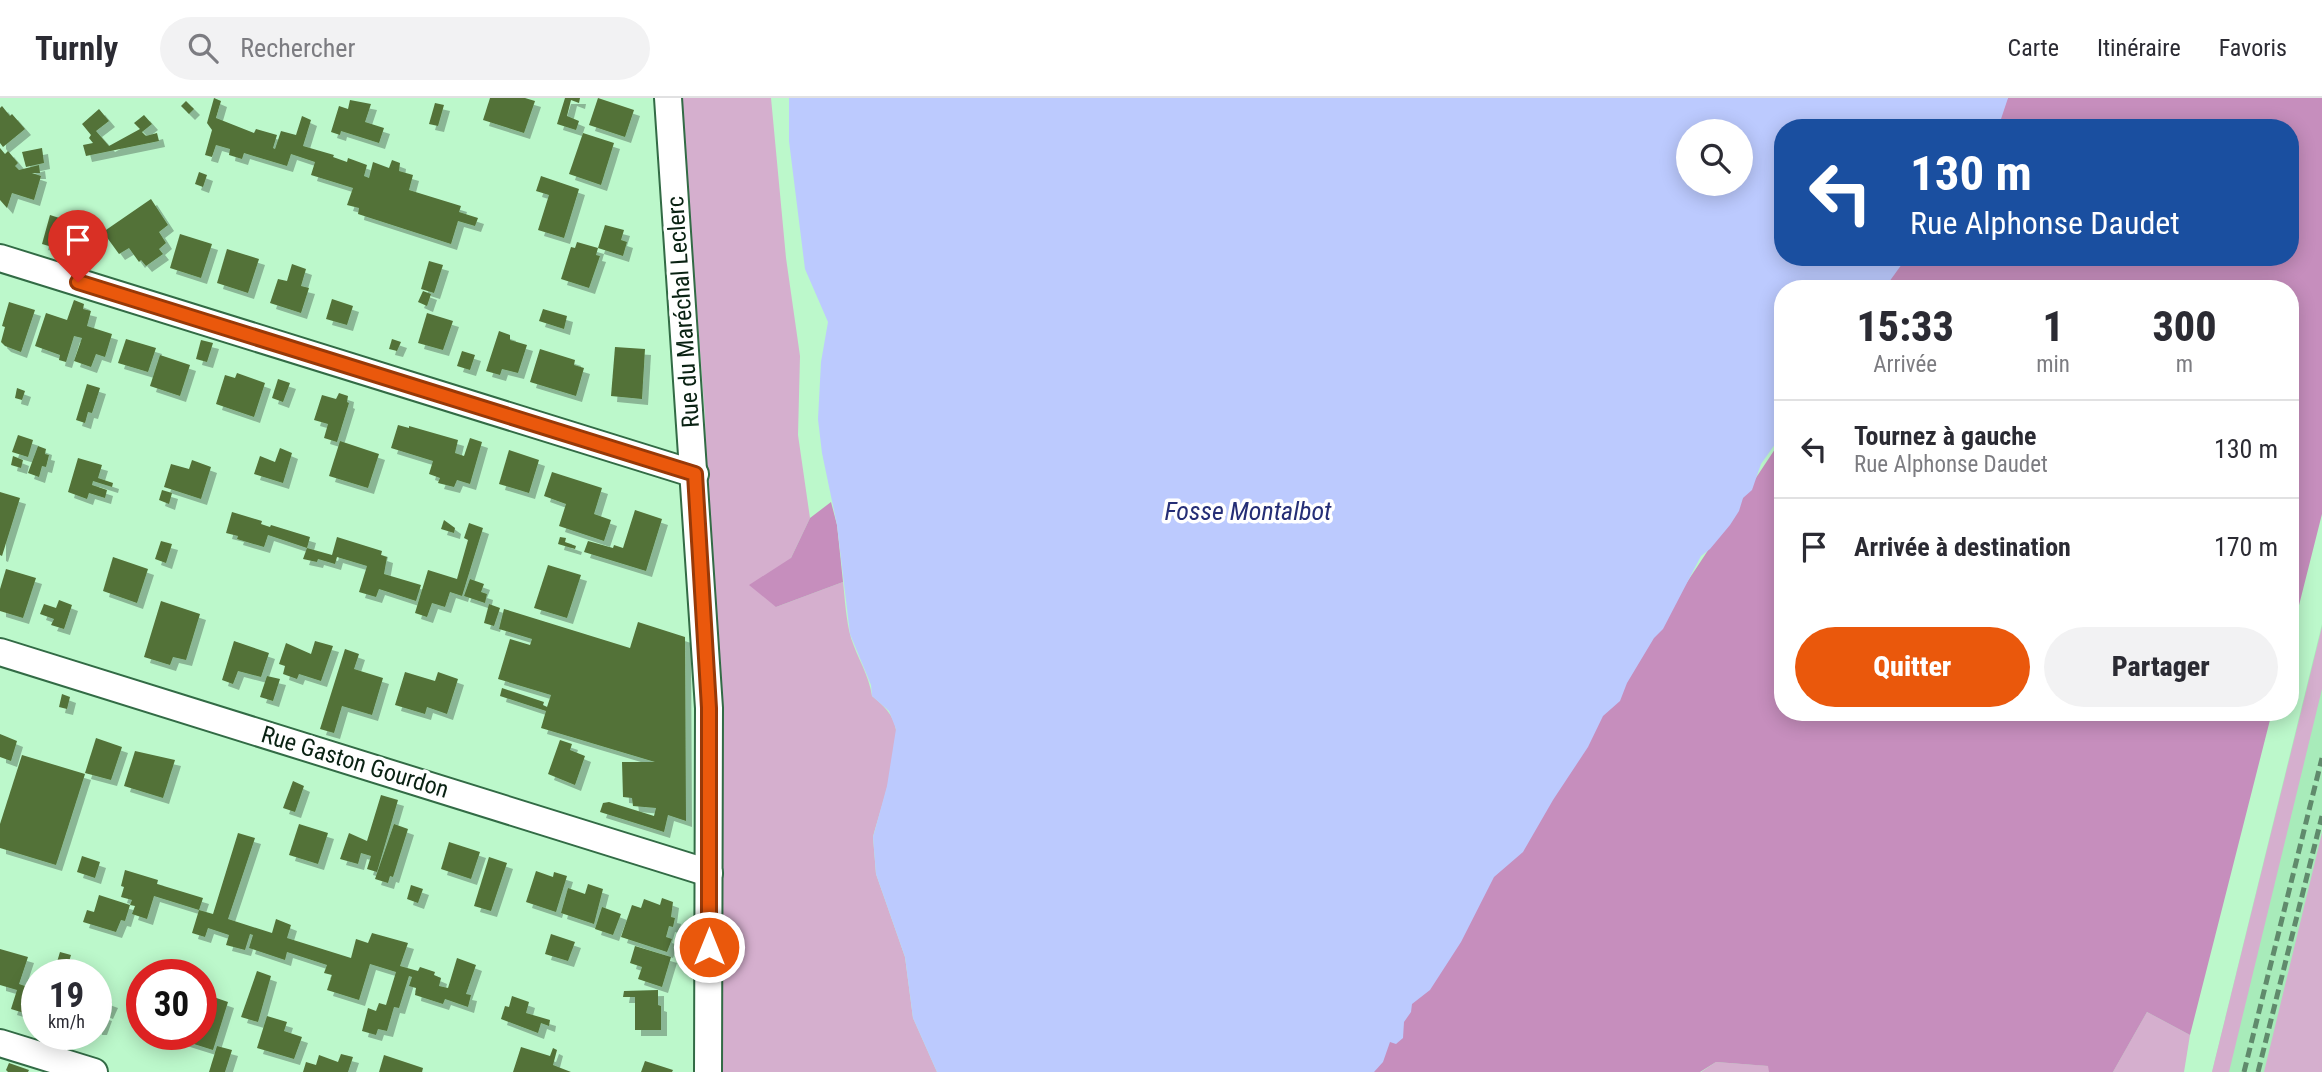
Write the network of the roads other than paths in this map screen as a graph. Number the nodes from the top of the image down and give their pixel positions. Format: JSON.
{"nodes":[{"id":1,"x":668,"y":98,"type":"edge"},
{"id":2,"x":0,"y":258,"type":"edge"},
{"id":3,"x":695,"y":474,"type":"junction"},
{"id":4,"x":0,"y":652,"type":"edge"},
{"id":5,"x":709,"y":873,"type":"junction"},
{"id":6,"x":0,"y":1043,"type":"edge"},
{"id":7,"x":94,"y":1072,"type":"edge"},
{"id":8,"x":708,"y":1072,"type":"edge"}],
"edges":[{"from":1,"to":3,"type":"street","name":"Rue du Maréchal Leclerc"},
{"from":2,"to":3,"type":"street"},
{"from":3,"to":5,"type":"street","name":"Rue du Maréchal Leclerc"},
{"from":4,"to":5,"type":"street","name":"Rue Gaston Gourdon"},
{"from":5,"to":8,"type":"street","name":"Rue du Maréchal Leclerc"},
{"from":6,"to":7,"type":"street"}]}
